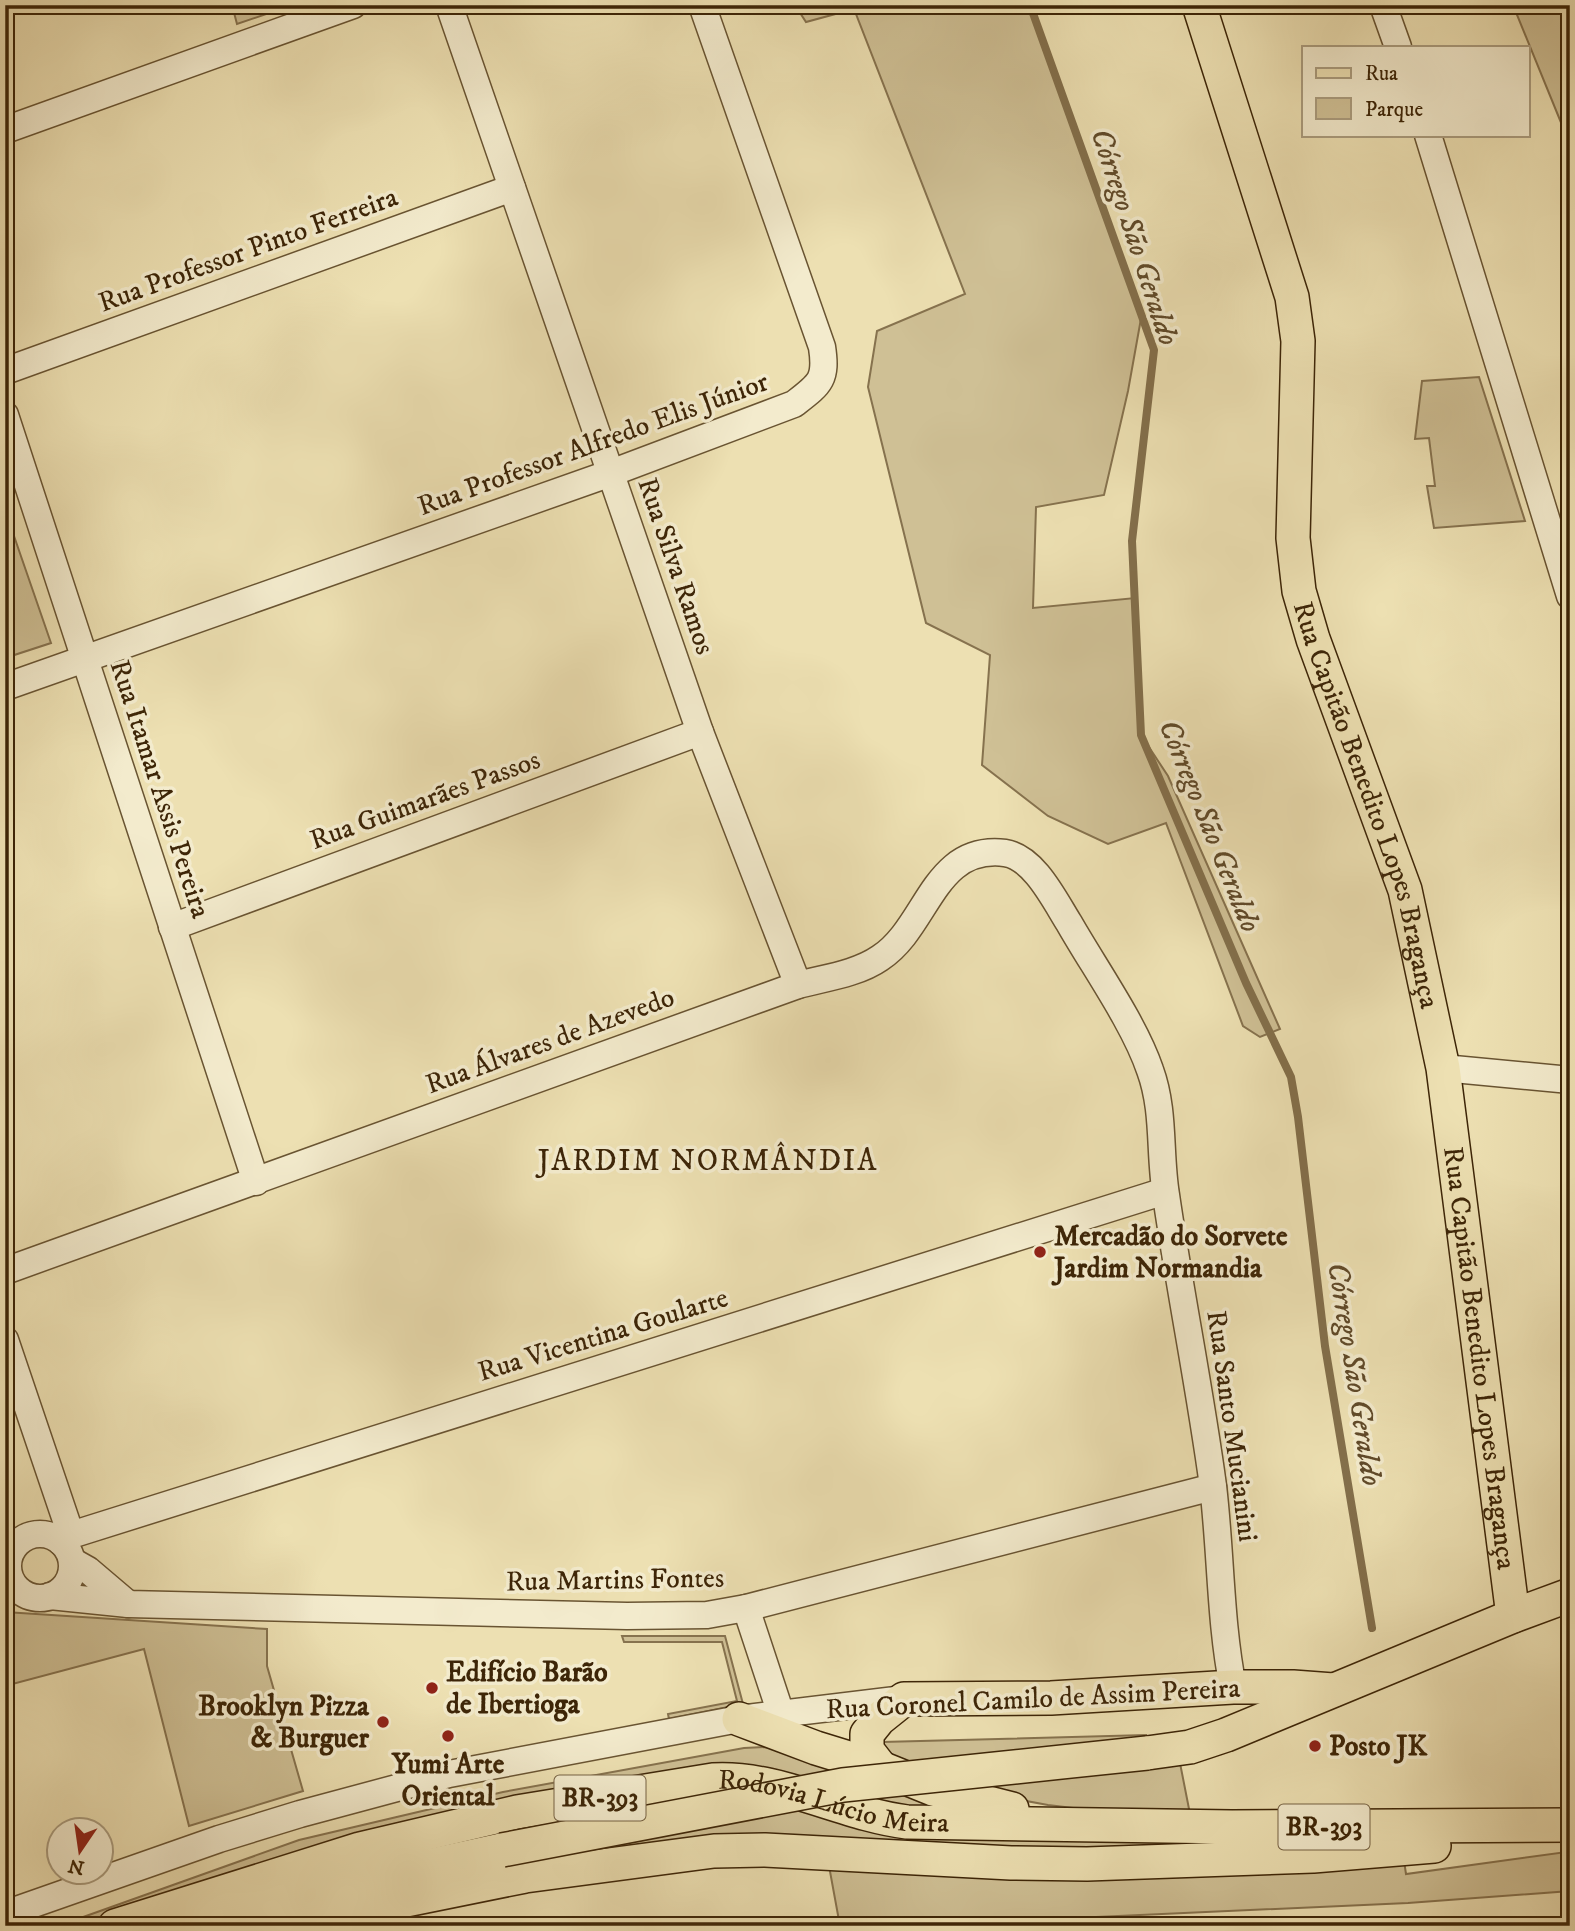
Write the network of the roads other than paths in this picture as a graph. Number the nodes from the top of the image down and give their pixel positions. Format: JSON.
{"nodes":[{"id":1,"x":353,"y":5,"type":"edge"},
{"id":2,"x":449,"y":5,"type":"edge"},
{"id":3,"x":702,"y":5,"type":"edge"},
{"id":4,"x":1199,"y":5,"type":"edge"},
{"id":5,"x":1383,"y":5,"type":"edge"},
{"id":6,"x":1398,"y":46,"type":"edge"},
{"id":7,"x":5,"y":130,"type":"edge"},
{"id":8,"x":1428,"y":136,"type":"edge"},
{"id":9,"x":512,"y":188,"type":"junction"},
{"id":10,"x":5,"y":371,"type":"edge"},
{"id":11,"x":5,"y":415,"type":"edge"},
{"id":12,"x":611,"y":474,"type":"junction"},
{"id":13,"x":1570,"y":596,"type":"edge"},
{"id":14,"x":85,"y":659,"type":"junction"},
{"id":15,"x":5,"y":687,"type":"edge"},
{"id":16,"x":700,"y":732,"type":"junction"},
{"id":17,"x":1058,"y":906,"type":"joint"},
{"id":18,"x":172,"y":927,"type":"junction"},
{"id":19,"x":798,"y":985,"type":"junction"},
{"id":20,"x":1443,"y":1068,"type":"junction"},
{"id":21,"x":1570,"y":1080,"type":"edge"},
{"id":22,"x":256,"y":1182,"type":"junction"},
{"id":23,"x":1165,"y":1191,"type":"junction"},
{"id":24,"x":5,"y":1271,"type":"edge"},
{"id":25,"x":5,"y":1340,"type":"edge"},
{"id":26,"x":1213,"y":1487,"type":"junction"},
{"id":27,"x":68,"y":1546,"type":"junction"},
{"id":28,"x":6,"y":1570,"type":"edge"},
{"id":29,"x":1570,"y":1595,"type":"edge"},
{"id":30,"x":50,"y":1597,"type":"junction"},
{"id":31,"x":128,"y":1604,"type":"junction"},
{"id":32,"x":746,"y":1608,"type":"junction"},
{"id":33,"x":1513,"y":1616,"type":"junction"},
{"id":34,"x":1233,"y":1687,"type":"junction"},
{"id":35,"x":1333,"y":1690,"type":"junction"},
{"id":36,"x":904,"y":1699,"type":"junction"},
{"id":37,"x":781,"y":1714,"type":"junction"},
{"id":38,"x":738,"y":1718,"type":"junction"},
{"id":39,"x":881,"y":1768,"type":"junction"},
{"id":40,"x":1079,"y":1823,"type":"junction"},
{"id":41,"x":1570,"y":1825,"type":"edge"},
{"id":42,"x":1570,"y":1833,"type":"edge"},
{"id":43,"x":5,"y":1914,"type":"edge"},
{"id":44,"x":115,"y":1926,"type":"edge"},
{"id":45,"x":198,"y":1926,"type":"edge"},
{"id":46,"x":278,"y":1926,"type":"edge"}],
"edges":[{"from":1,"to":7,"type":"street"},
{"from":2,"to":9,"type":"street","name":"Rua Silva Ramos"},
{"from":3,"to":12,"type":"street","name":"Rua Professor Alfredo Elis Júnior"},
{"from":4,"to":20,"type":"main road","name":"Rua Capitão Benedito Lopes Bragança"},
{"from":5,"to":6,"type":"street"},
{"from":8,"to":13,"type":"street"},
{"from":9,"to":10,"type":"street","name":"Rua Professor Pinto Ferreira"},
{"from":9,"to":12,"type":"street","name":"Rua Silva Ramos"},
{"from":11,"to":14,"type":"street","name":"Rua Itamar Assis Pereira"},
{"from":12,"to":14,"type":"street","name":"Rua Professor Alfredo Elis Júnior"},
{"from":12,"to":16,"type":"street","name":"Rua Silva Ramos"},
{"from":14,"to":15,"type":"street","name":"Rua Professor Alfredo Elis Júnior"},
{"from":14,"to":18,"type":"street","name":"Rua Itamar Assis Pereira"},
{"from":16,"to":18,"type":"street","name":"Rua Guimarães Passos"},
{"from":16,"to":19,"type":"street","name":"Rua Silva Ramos"},
{"from":17,"to":19,"type":"street","name":"Rua Álvares de Azevedo"},
{"from":17,"to":23,"type":"street","name":"Rua Santo Mucianini"},
{"from":18,"to":22,"type":"street","name":"Rua Itamar Assis Pereira"},
{"from":19,"to":22,"type":"street","name":"Rua Álvares de Azevedo"},
{"from":20,"to":21,"type":"street"},
{"from":20,"to":33,"type":"main road","name":"Rua Capitão Benedito Lopes Bragança"},
{"from":22,"to":24,"type":"street","name":"Rua Álvares de Azevedo"},
{"from":23,"to":26,"type":"street","name":"Rua Santo Mucianini"},
{"from":23,"to":27,"type":"street","name":"Rua Vicentina Goularte"},
{"from":25,"to":27,"type":"street"},
{"from":26,"to":32,"type":"street","name":"Rua Martins Fontes"},
{"from":26,"to":34,"type":"street","name":"Rua Santo Mucianini"},
{"from":27,"to":28,"type":"street"},
{"from":27,"to":30,"type":"street"},
{"from":27,"to":31,"type":"street"},
{"from":28,"to":30,"type":"street"},
{"from":29,"to":33,"type":"main road"},
{"from":30,"to":31,"type":"street","name":"Rua Martins Fontes"},
{"from":31,"to":32,"type":"street","name":"Rua Martins Fontes"},
{"from":32,"to":37,"type":"street"},
{"from":33,"to":35,"type":"main road"},
{"from":34,"to":35,"type":"main road","name":"Rua Coronel Camilo de Assim Pereira"},
{"from":34,"to":36,"type":"main road","name":"Rua Coronel Camilo de Assim Pereira"},
{"from":35,"to":45,"type":"main road","bridge":true},
{"from":36,"to":37,"type":"street","name":"Rua Coronel Camilo de Assim Pereira"},
{"from":36,"to":39,"type":"main road"},
{"from":37,"to":38,"type":"street","name":"Rua Coronel Camilo de Assim Pereira"},
{"from":38,"to":39,"type":"main road"},
{"from":38,"to":43,"type":"street","name":"Rua Coronel Camilo de Assim Pereira"},
{"from":39,"to":40,"type":"main road"},
{"from":40,"to":41,"type":"main road","name":"Rodovia Lúcio Meira","number":"BR-393"},
{"from":40,"to":44,"type":"main road","name":"Rodovia Lúcio Meira","number":"BR-393"},
{"from":42,"to":46,"type":"main road","name":"Rodovia Lúcio Meira","number":"BR-393"}]}
